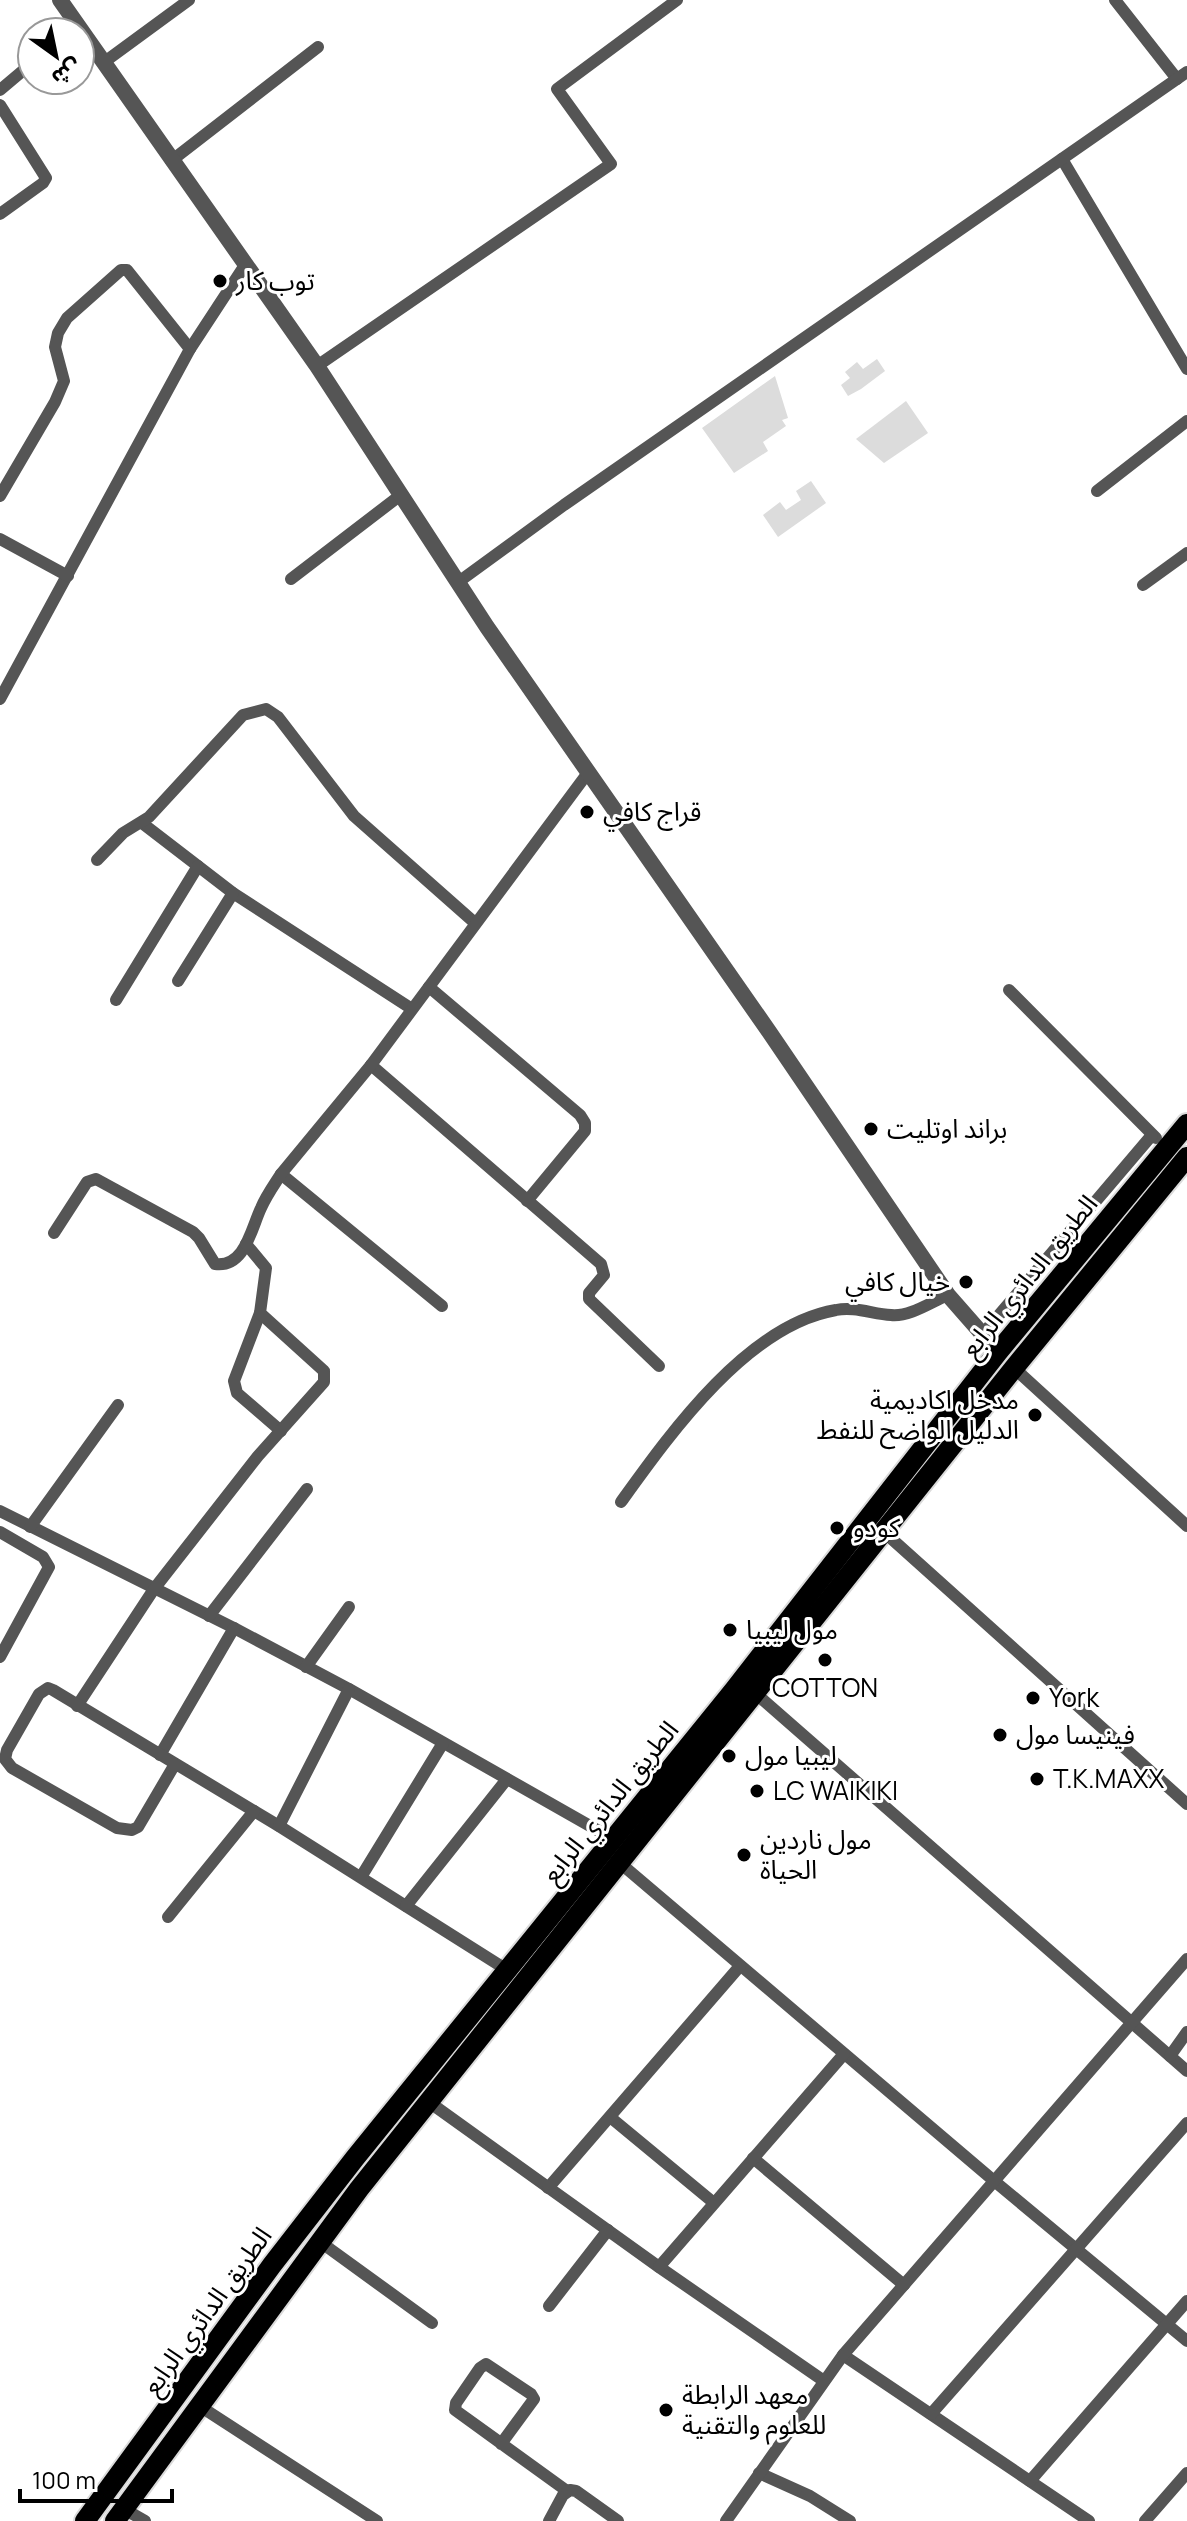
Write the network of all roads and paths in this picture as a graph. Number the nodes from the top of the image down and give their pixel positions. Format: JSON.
{"nodes":[{"id":1,"x":189,"y":0,"type":"edge"},
{"id":2,"x":677,"y":0,"type":"edge"},
{"id":3,"x":1115,"y":0,"type":"edge"},
{"id":4,"x":318,"y":47,"type":"dead end"},
{"id":5,"x":96,"y":55,"type":"edge"},
{"id":6,"x":103,"y":63,"type":"junction"},
{"id":7,"x":16,"y":76,"type":"edge"},
{"id":8,"x":1182,"y":76,"type":"edge"},
{"id":9,"x":0,"y":90,"type":"edge"},
{"id":10,"x":0,"y":105,"type":"edge"},
{"id":11,"x":1062,"y":159,"type":"junction"},
{"id":12,"x":171,"y":161,"type":"junction"},
{"id":13,"x":0,"y":214,"type":"edge"},
{"id":14,"x":245,"y":265,"type":"junction"},
{"id":15,"x":190,"y":349,"type":"junction"},
{"id":16,"x":317,"y":366,"type":"junction"},
{"id":17,"x":1187,"y":369,"type":"edge"},
{"id":18,"x":1187,"y":421,"type":"edge"},
{"id":19,"x":1097,"y":491,"type":"dead end"},
{"id":20,"x":402,"y":494,"type":"junction"},
{"id":21,"x":0,"y":496,"type":"edge"},
{"id":22,"x":0,"y":539,"type":"edge"},
{"id":23,"x":1187,"y":553,"type":"edge"},
{"id":24,"x":68,"y":576,"type":"junction"},
{"id":25,"x":291,"y":579,"type":"dead end"},
{"id":26,"x":457,"y":583,"type":"junction"},
{"id":27,"x":1143,"y":585,"type":"dead end"},
{"id":28,"x":0,"y":699,"type":"edge"},
{"id":29,"x":587,"y":774,"type":"junction"},
{"id":30,"x":142,"y":823,"type":"junction"},
{"id":31,"x":97,"y":860,"type":"dead end"},
{"id":32,"x":198,"y":866,"type":"junction"},
{"id":33,"x":233,"y":893,"type":"junction"},
{"id":34,"x":475,"y":923,"type":"junction"},
{"id":35,"x":178,"y":981,"type":"dead end"},
{"id":36,"x":429,"y":987,"type":"junction"},
{"id":37,"x":1009,"y":990,"type":"dead end"},
{"id":38,"x":116,"y":1000,"type":"dead end"},
{"id":39,"x":412,"y":1009,"type":"junction"},
{"id":40,"x":371,"y":1065,"type":"junction"},
{"id":41,"x":1187,"y":1124,"type":"edge"},
{"id":42,"x":1159,"y":1142,"type":"junction"},
{"id":43,"x":1187,"y":1157,"type":"edge"},
{"id":44,"x":281,"y":1174,"type":"junction"},
{"id":45,"x":527,"y":1201,"type":"junction"},
{"id":46,"x":54,"y":1233,"type":"dead end"},
{"id":47,"x":246,"y":1244,"type":"junction"},
{"id":48,"x":948,"y":1295,"type":"junction"},
{"id":49,"x":442,"y":1306,"type":"dead end"},
{"id":50,"x":260,"y":1313,"type":"junction"},
{"id":51,"x":982,"y":1335,"type":"junction"},
{"id":52,"x":998,"y":1352,"type":"junction"},
{"id":53,"x":659,"y":1366,"type":"dead end"},
{"id":54,"x":1014,"y":1368,"type":"junction"},
{"id":55,"x":118,"y":1405,"type":"dead end"},
{"id":56,"x":281,"y":1431,"type":"junction"},
{"id":57,"x":307,"y":1489,"type":"dead end"},
{"id":58,"x":621,"y":1502,"type":"dead end"},
{"id":59,"x":0,"y":1511,"type":"edge"},
{"id":60,"x":1187,"y":1526,"type":"edge"},
{"id":61,"x":30,"y":1527,"type":"junction"},
{"id":62,"x":0,"y":1532,"type":"edge"},
{"id":63,"x":884,"y":1532,"type":"junction"},
{"id":64,"x":154,"y":1589,"type":"junction"},
{"id":65,"x":349,"y":1607,"type":"dead end"},
{"id":66,"x":209,"y":1616,"type":"junction"},
{"id":67,"x":234,"y":1628,"type":"junction"},
{"id":68,"x":0,"y":1657,"type":"edge"},
{"id":69,"x":306,"y":1667,"type":"junction"},
{"id":70,"x":349,"y":1689,"type":"junction"},
{"id":71,"x":754,"y":1692,"type":"junction"},
{"id":72,"x":77,"y":1706,"type":"junction"},
{"id":73,"x":443,"y":1743,"type":"junction"},
{"id":74,"x":4,"y":1744,"type":"edge"},
{"id":75,"x":160,"y":1755,"type":"junction"},
{"id":76,"x":175,"y":1764,"type":"junction"},
{"id":77,"x":507,"y":1779,"type":"junction"},
{"id":78,"x":1187,"y":1804,"type":"edge"},
{"id":79,"x":254,"y":1811,"type":"junction"},
{"id":80,"x":279,"y":1826,"type":"junction"},
{"id":81,"x":613,"y":1839,"type":"junction"},
{"id":82,"x":620,"y":1863,"type":"junction"},
{"id":83,"x":361,"y":1877,"type":"junction"},
{"id":84,"x":406,"y":1906,"type":"junction"},
{"id":85,"x":569,"y":1910,"type":"junction"},
{"id":86,"x":168,"y":1917,"type":"dead end"},
{"id":87,"x":1187,"y":1959,"type":"edge"},
{"id":88,"x":740,"y":1966,"type":"junction"},
{"id":89,"x":507,"y":1970,"type":"junction"},
{"id":90,"x":1131,"y":2022,"type":"junction"},
{"id":91,"x":1187,"y":2032,"type":"edge"},
{"id":92,"x":844,"y":2054,"type":"junction"},
{"id":93,"x":1170,"y":2056,"type":"junction"},
{"id":94,"x":1187,"y":2071,"type":"edge"},
{"id":95,"x":429,"y":2102,"type":"junction"},
{"id":96,"x":610,"y":2117,"type":"junction"},
{"id":97,"x":1187,"y":2123,"type":"edge"},
{"id":98,"x":753,"y":2158,"type":"junction"},
{"id":99,"x":993,"y":2180,"type":"junction"},
{"id":100,"x":548,"y":2188,"type":"junction"},
{"id":101,"x":714,"y":2203,"type":"junction"},
{"id":102,"x":608,"y":2230,"type":"junction"},
{"id":103,"x":319,"y":2241,"type":"junction"},
{"id":104,"x":1078,"y":2250,"type":"junction"},
{"id":105,"x":659,"y":2267,"type":"junction"},
{"id":106,"x":904,"y":2285,"type":"junction"},
{"id":107,"x":1187,"y":2301,"type":"edge"},
{"id":108,"x":549,"y":2306,"type":"dead end"},
{"id":109,"x":432,"y":2323,"type":"dead end"},
{"id":110,"x":1167,"y":2324,"type":"junction"},
{"id":111,"x":1187,"y":2341,"type":"edge"},
{"id":112,"x":843,"y":2355,"type":"junction"},
{"id":113,"x":824,"y":2381,"type":"junction"},
{"id":114,"x":198,"y":2405,"type":"junction"},
{"id":115,"x":931,"y":2414,"type":"junction"},
{"id":116,"x":501,"y":2444,"type":"junction"},
{"id":117,"x":759,"y":2473,"type":"junction"},
{"id":118,"x":1187,"y":2473,"type":"edge"},
{"id":119,"x":1030,"y":2481,"type":"junction"},
{"id":120,"x":567,"y":2491,"type":"junction"},
{"id":121,"x":120,"y":2515,"type":"edge"},
{"id":122,"x":85,"y":2521,"type":"edge"},
{"id":123,"x":145,"y":2521,"type":"edge"},
{"id":124,"x":377,"y":2521,"type":"edge"},
{"id":125,"x":549,"y":2521,"type":"edge"},
{"id":126,"x":618,"y":2521,"type":"edge"},
{"id":127,"x":726,"y":2521,"type":"edge"},
{"id":128,"x":850,"y":2521,"type":"edge"},
{"id":129,"x":1089,"y":2521,"type":"edge"},
{"id":130,"x":1145,"y":2521,"type":"edge"}],
"edges":[{"from":1,"to":6,"type":"street"},
{"from":2,"to":16,"type":"street"},
{"from":3,"to":8,"type":"street"},
{"from":4,"to":12,"type":"street"},
{"from":5,"to":6,"type":"street"},
{"from":6,"to":12,"type":"street"},
{"from":7,"to":9,"type":"street"},
{"from":8,"to":11,"type":"street"},
{"from":10,"to":13,"type":"street"},
{"from":11,"to":17,"type":"street"},
{"from":11,"to":26,"type":"street"},
{"from":12,"to":14,"type":"street"},
{"from":14,"to":15,"type":"street"},
{"from":14,"to":16,"type":"street"},
{"from":15,"to":21,"type":"street"},
{"from":15,"to":24,"type":"street"},
{"from":16,"to":20,"type":"street"},
{"from":18,"to":19,"type":"street"},
{"from":20,"to":25,"type":"street"},
{"from":20,"to":26,"type":"street"},
{"from":22,"to":24,"type":"street"},
{"from":23,"to":27,"type":"street"},
{"from":24,"to":28,"type":"street"},
{"from":26,"to":29,"type":"street"},
{"from":29,"to":34,"type":"street"},
{"from":29,"to":48,"type":"street"},
{"from":30,"to":31,"type":"street"},
{"from":30,"to":32,"type":"street"},
{"from":30,"to":34,"type":"street"},
{"from":32,"to":33,"type":"street"},
{"from":32,"to":38,"type":"street"},
{"from":33,"to":35,"type":"street"},
{"from":33,"to":39,"type":"street"},
{"from":34,"to":36,"type":"street"},
{"from":36,"to":39,"type":"street"},
{"from":36,"to":45,"type":"street"},
{"from":37,"to":42,"type":"street"},
{"from":39,"to":40,"type":"street"},
{"from":40,"to":44,"type":"street"},
{"from":40,"to":45,"type":"street"},
{"from":41,"to":42,"type":"main road","name":"الطريق الدائري الرابع"},
{"from":42,"to":51,"type":"street"},
{"from":42,"to":52,"type":"main road","name":"الطريق الدائري الرابع"},
{"from":43,"to":54,"type":"main road","name":"الطريق الدائري الرابع"},
{"from":44,"to":47,"type":"street"},
{"from":44,"to":49,"type":"street"},
{"from":45,"to":53,"type":"street"},
{"from":46,"to":47,"type":"street"},
{"from":47,"to":50,"type":"street"},
{"from":48,"to":51,"type":"street"},
{"from":48,"to":58,"type":"street"},
{"from":50,"to":56,"type":"street"},
{"from":50,"to":56,"type":"street"},
{"from":51,"to":52,"type":"street"},
{"from":52,"to":81,"type":"main road","name":"الطريق الدائري الرابع"},
{"from":54,"to":60,"type":"street"},
{"from":54,"to":63,"type":"main road","name":"الطريق الدائري الرابع"},
{"from":55,"to":61,"type":"street"},
{"from":56,"to":64,"type":"street"},
{"from":57,"to":66,"type":"street"},
{"from":59,"to":61,"type":"street"},
{"from":61,"to":64,"type":"street"},
{"from":62,"to":68,"type":"street"},
{"from":63,"to":71,"type":"main road","name":"الطريق الدائري الرابع"},
{"from":63,"to":78,"type":"street"},
{"from":64,"to":66,"type":"street"},
{"from":64,"to":72,"type":"street"},
{"from":65,"to":69,"type":"street"},
{"from":66,"to":67,"type":"street"},
{"from":67,"to":69,"type":"street"},
{"from":67,"to":75,"type":"street"},
{"from":69,"to":70,"type":"street"},
{"from":70,"to":73,"type":"street"},
{"from":70,"to":80,"type":"street"},
{"from":71,"to":82,"type":"main road","name":"الطريق الدائري الرابع"},
{"from":71,"to":90,"type":"street"},
{"from":72,"to":74,"type":"street"},
{"from":72,"to":75,"type":"street"},
{"from":73,"to":77,"type":"street"},
{"from":73,"to":83,"type":"street"},
{"from":74,"to":76,"type":"street"},
{"from":75,"to":76,"type":"street"},
{"from":76,"to":79,"type":"street"},
{"from":77,"to":81,"type":"street"},
{"from":77,"to":84,"type":"street"},
{"from":79,"to":80,"type":"street"},
{"from":79,"to":86,"type":"street"},
{"from":80,"to":83,"type":"street"},
{"from":81,"to":85,"type":"main road","name":"الطريق الدائري الرابع"},
{"from":82,"to":85,"type":"main road","name":"الطريق الدائري الرابع"},
{"from":82,"to":88,"type":"street"},
{"from":83,"to":84,"type":"street"},
{"from":84,"to":89,"type":"street"},
{"from":85,"to":89,"type":"main road","name":"الطريق الدائري الرابع"},
{"from":85,"to":95,"type":"main road","name":"الطريق الدائري الرابع"},
{"from":87,"to":90,"type":"street"},
{"from":88,"to":92,"type":"street"},
{"from":88,"to":96,"type":"street"},
{"from":89,"to":122,"type":"main road","name":"الطريق الدائري الرابع"},
{"from":90,"to":93,"type":"street"},
{"from":90,"to":99,"type":"street"},
{"from":91,"to":93,"type":"street"},
{"from":92,"to":98,"type":"street"},
{"from":92,"to":99,"type":"street"},
{"from":93,"to":94,"type":"street"},
{"from":95,"to":100,"type":"street"},
{"from":95,"to":103,"type":"main road","name":"الطريق الدائري الرابع"},
{"from":96,"to":100,"type":"street"},
{"from":96,"to":101,"type":"street"},
{"from":97,"to":104,"type":"street"},
{"from":98,"to":101,"type":"street"},
{"from":98,"to":106,"type":"street"},
{"from":99,"to":104,"type":"street"},
{"from":99,"to":106,"type":"street"},
{"from":100,"to":102,"type":"street"},
{"from":101,"to":105,"type":"street"},
{"from":102,"to":105,"type":"street"},
{"from":102,"to":108,"type":"street"},
{"from":103,"to":109,"type":"street"},
{"from":103,"to":114,"type":"main road","name":"الطريق الدائري الرابع"},
{"from":104,"to":110,"type":"street"},
{"from":104,"to":115,"type":"street"},
{"from":105,"to":113,"type":"street"},
{"from":106,"to":112,"type":"street"},
{"from":107,"to":110,"type":"street"},
{"from":110,"to":111,"type":"street"},
{"from":110,"to":119,"type":"street"},
{"from":112,"to":113,"type":"street"},
{"from":112,"to":115,"type":"street"},
{"from":113,"to":117,"type":"street"},
{"from":114,"to":121,"type":"main road","name":"الطريق الدائري الرابع"},
{"from":114,"to":124,"type":"street"},
{"from":115,"to":119,"type":"street"},
{"from":116,"to":116,"type":"street"},
{"from":116,"to":120,"type":"street"},
{"from":117,"to":127,"type":"street"},
{"from":117,"to":128,"type":"street"},
{"from":118,"to":130,"type":"street"},
{"from":119,"to":129,"type":"street"},
{"from":120,"to":125,"type":"street"},
{"from":120,"to":126,"type":"street"},
{"from":121,"to":123,"type":"street"}]}
